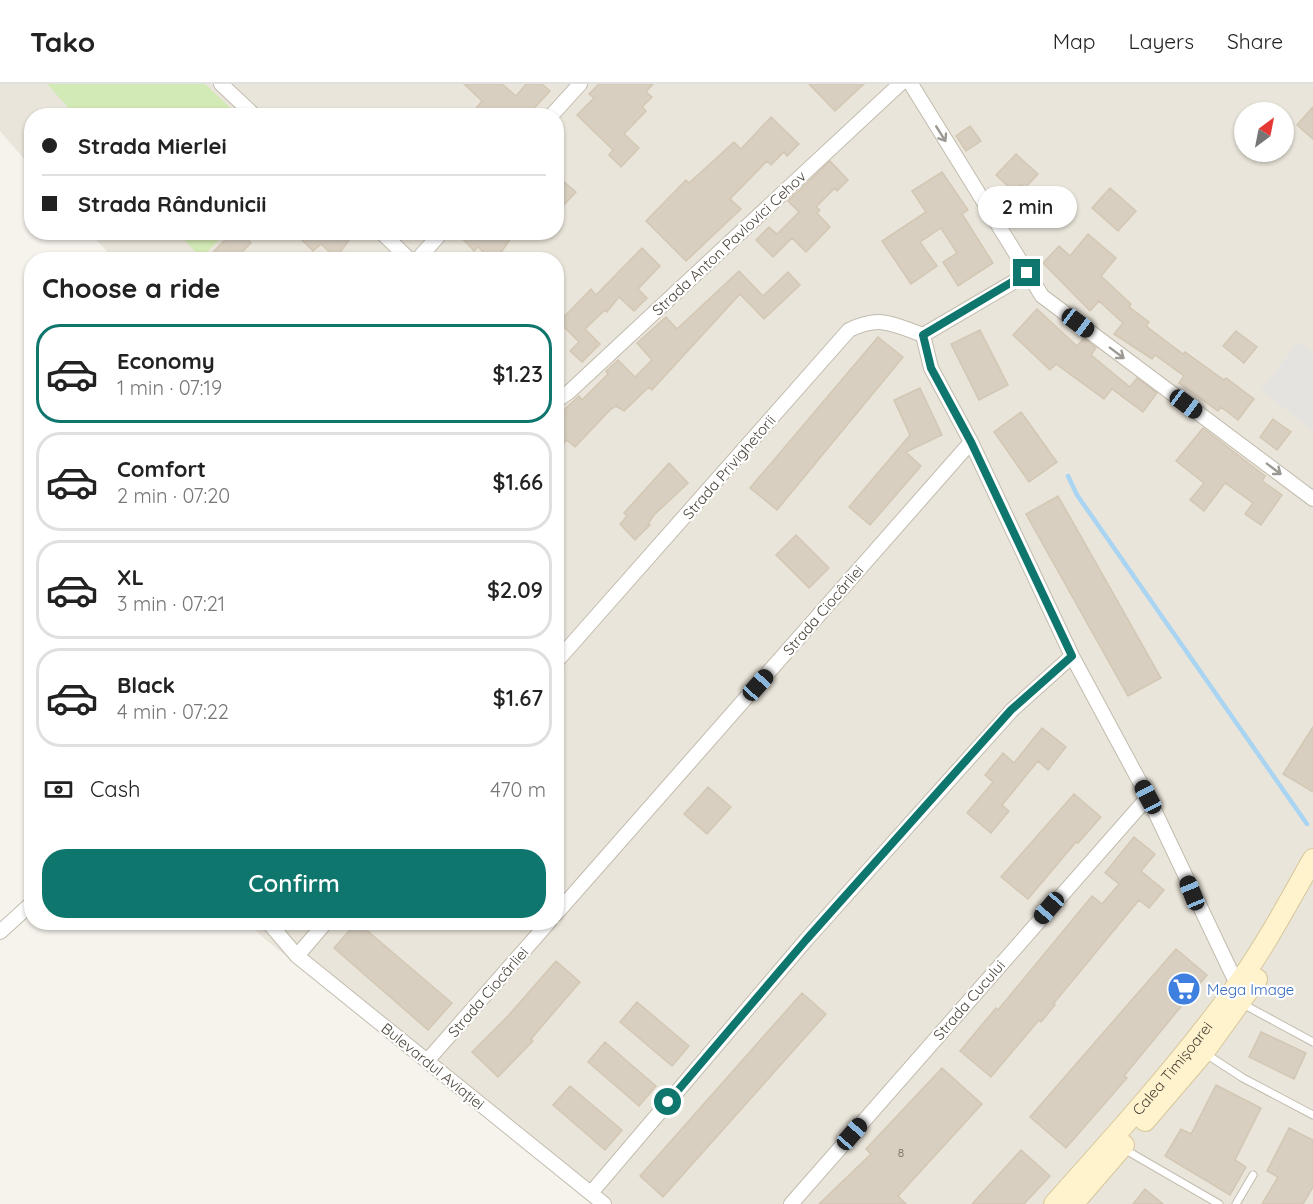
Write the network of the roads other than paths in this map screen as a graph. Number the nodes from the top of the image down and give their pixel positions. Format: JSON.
{"nodes":[{"id":1,"x":221,"y":84,"type":"edge"},
{"id":2,"x":580,"y":84,"type":"edge"},
{"id":3,"x":900,"y":84,"type":"edge"},
{"id":4,"x":911,"y":84,"type":"edge"},
{"id":5,"x":246,"y":108,"type":"edge"},
{"id":6,"x":558,"y":108,"type":"edge"},
{"id":7,"x":389,"y":240,"type":"edge"},
{"id":8,"x":435,"y":240,"type":"edge"},
{"id":9,"x":402,"y":252,"type":"edge"},
{"id":10,"x":424,"y":252,"type":"edge"},
{"id":11,"x":1027,"y":273,"type":"junction"},
{"id":12,"x":923,"y":335,"type":"junction"},
{"id":13,"x":564,"y":395,"type":"edge"},
{"id":14,"x":971,"y":442,"type":"junction"},
{"id":15,"x":1313,"y":499,"type":"edge"},
{"id":16,"x":564,"y":653,"type":"edge"},
{"id":17,"x":1072,"y":656,"type":"junction"},
{"id":18,"x":1148,"y":797,"type":"junction"},
{"id":19,"x":1313,"y":859,"type":"edge"},
{"id":20,"x":1313,"y":884,"type":"edge"},
{"id":21,"x":564,"y":905,"type":"edge"},
{"id":22,"x":24,"y":910,"type":"edge"},
{"id":23,"x":275,"y":930,"type":"edge"},
{"id":24,"x":319,"y":930,"type":"edge"},
{"id":25,"x":542,"y":930,"type":"edge"},
{"id":26,"x":0,"y":932,"type":"edge"},
{"id":27,"x":297,"y":956,"type":"junction"},
{"id":28,"x":1239,"y":982,"type":"junction"},
{"id":29,"x":1241,"y":1003,"type":"junction"},
{"id":30,"x":1313,"y":1042,"type":"edge"},
{"id":31,"x":1204,"y":1052,"type":"junction"},
{"id":32,"x":427,"y":1061,"type":"junction"},
{"id":33,"x":1313,"y":1115,"type":"edge"},
{"id":34,"x":1122,"y":1148,"type":"junction"},
{"id":35,"x":1253,"y":1175,"type":"dead end"},
{"id":36,"x":591,"y":1193,"type":"junction"},
{"id":37,"x":604,"y":1204,"type":"edge"},
{"id":38,"x":791,"y":1204,"type":"edge"},
{"id":39,"x":1054,"y":1204,"type":"edge"},
{"id":40,"x":1073,"y":1204,"type":"edge"},
{"id":41,"x":1219,"y":1204,"type":"edge"},
{"id":42,"x":1236,"y":1204,"type":"edge"}],
"edges":[{"from":1,"to":5,"type":"street"},
{"from":2,"to":6,"type":"street"},
{"from":3,"to":13,"type":"street","name":"Strada Anton Pavlovici Cehov"},
{"from":4,"to":11,"type":"street","one_way":true},
{"from":7,"to":9,"type":"street"},
{"from":8,"to":10,"type":"street"},
{"from":11,"to":12,"type":"street"},
{"from":11,"to":15,"type":"street","one_way":true},
{"from":12,"to":14,"type":"street"},
{"from":12,"to":16,"type":"street","name":"Strada Privighetorii"},
{"from":14,"to":17,"type":"street"},
{"from":14,"to":21,"type":"street","name":"Strada Ciocârliei"},
{"from":17,"to":18,"type":"street"},
{"from":17,"to":36,"type":"street"},
{"from":18,"to":28,"type":"street"},
{"from":18,"to":38,"type":"street","name":"Strada Cucului"},
{"from":19,"to":28,"type":"main road","name":"Calea Timișoarei"},
{"from":20,"to":29,"type":"main road","name":"Calea Timișoarei"},
{"from":22,"to":26,"type":"street"},
{"from":23,"to":27,"type":"street","name":"Bulevardul Aviației"},
{"from":24,"to":27,"type":"street"},
{"from":25,"to":32,"type":"street","name":"Strada Ciocârliei"},
{"from":27,"to":32,"type":"street","name":"Bulevardul Aviației"},
{"from":28,"to":39,"type":"main road","name":"Calea Timișoarei"},
{"from":29,"to":30,"type":"lane"},
{"from":29,"to":31,"type":"main road","name":"Calea Timișoarei"},
{"from":31,"to":33,"type":"lane"},
{"from":31,"to":34,"type":"main road","name":"Calea Timișoarei"},
{"from":32,"to":36,"type":"street","name":"Bulevardul Aviației"},
{"from":34,"to":40,"type":"main road","name":"Calea Timișoarei"},
{"from":34,"to":41,"type":"lane"},
{"from":35,"to":42,"type":"lane"},
{"from":36,"to":37,"type":"street","name":"Bulevardul Aviației"}]}
